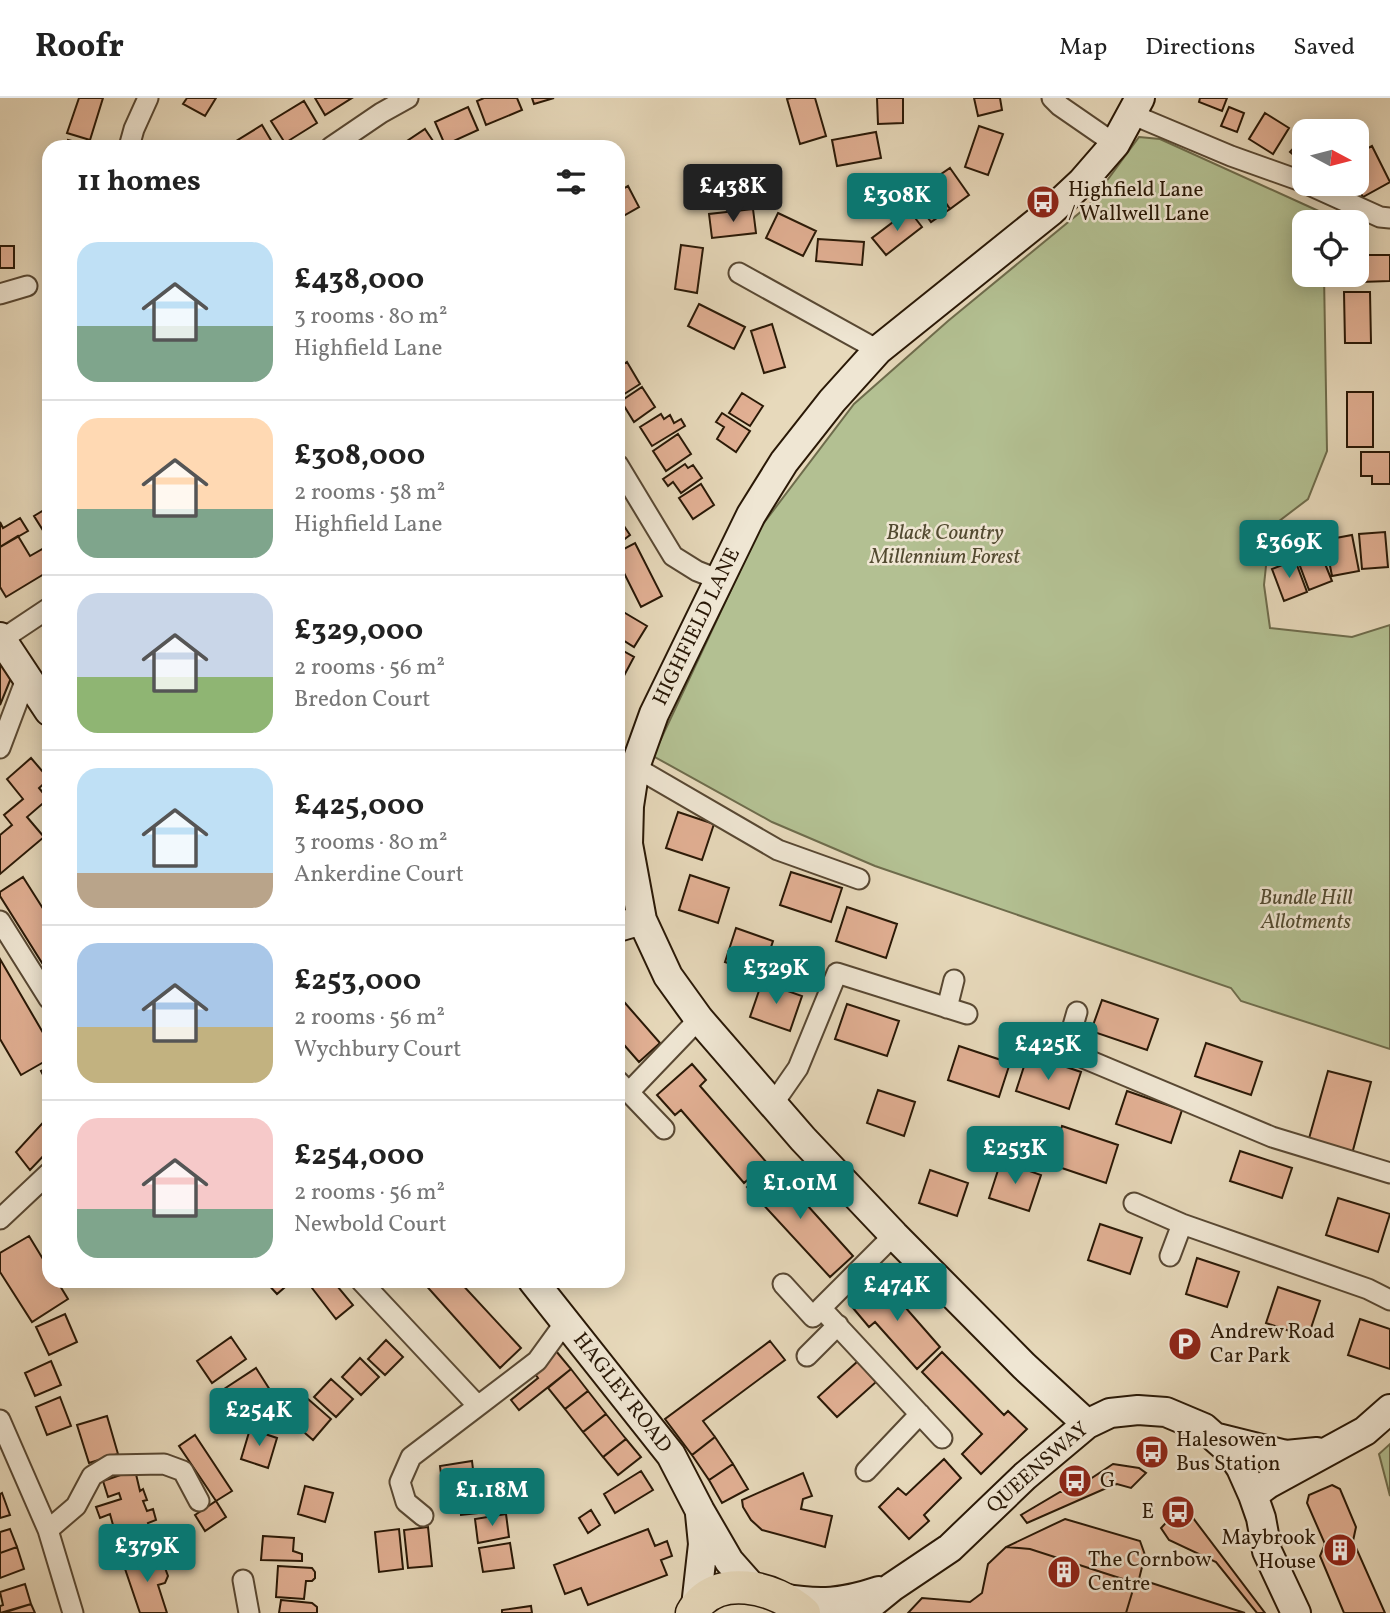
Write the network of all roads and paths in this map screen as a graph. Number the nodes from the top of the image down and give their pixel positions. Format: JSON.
{"nodes":[{"id":1,"x":148,"y":98,"type":"edge"},
{"id":2,"x":408,"y":98,"type":"edge"},
{"id":3,"x":1052,"y":98,"type":"edge"},
{"id":4,"x":1135,"y":106,"type":"edge"},
{"id":5,"x":131,"y":140,"type":"edge"},
{"id":6,"x":341,"y":140,"type":"edge"},
{"id":7,"x":1115,"y":144,"type":"junction"},
{"id":8,"x":1292,"y":178,"type":"edge"},
{"id":9,"x":1334,"y":196,"type":"edge"},
{"id":10,"x":1390,"y":218,"type":"edge"},
{"id":11,"x":740,"y":273,"type":"dead end"},
{"id":12,"x":27,"y":286,"type":"dead end"},
{"id":13,"x":0,"y":294,"type":"edge"},
{"id":14,"x":878,"y":350,"type":"junction"},
{"id":15,"x":625,"y":477,"type":"edge"},
{"id":16,"x":720,"y":580,"type":"junction"},
{"id":17,"x":42,"y":612,"type":"edge"},
{"id":18,"x":1,"y":638,"type":"edge"},
{"id":19,"x":26,"y":679,"type":"junction"},
{"id":20,"x":42,"y":701,"type":"edge"},
{"id":21,"x":0,"y":748,"type":"edge"},
{"id":22,"x":626,"y":766,"type":"edge"},
{"id":23,"x":859,"y":878,"type":"dead end"},
{"id":24,"x":0,"y":921,"type":"edge"},
{"id":25,"x":630,"y":923,"type":"edge"},
{"id":26,"x":954,"y":980,"type":"dead end"},
{"id":27,"x":42,"y":988,"type":"edge"},
{"id":28,"x":947,"y":1008,"type":"junction"},
{"id":29,"x":1076,"y":1012,"type":"dead end"},
{"id":30,"x":967,"y":1014,"type":"dead end"},
{"id":31,"x":699,"y":1019,"type":"junction"},
{"id":32,"x":1038,"y":1039,"type":"dead end"},
{"id":33,"x":1066,"y":1050,"type":"junction"},
{"id":34,"x":625,"y":1085,"type":"edge"},
{"id":35,"x":625,"y":1087,"type":"edge"},
{"id":36,"x":773,"y":1104,"type":"junction"},
{"id":37,"x":664,"y":1129,"type":"dead end"},
{"id":38,"x":1390,"y":1172,"type":"edge"},
{"id":39,"x":42,"y":1180,"type":"edge"},
{"id":40,"x":1134,"y":1203,"type":"dead end"},
{"id":41,"x":0,"y":1219,"type":"edge"},
{"id":42,"x":1182,"y":1224,"type":"junction"},
{"id":43,"x":894,"y":1236,"type":"junction"},
{"id":44,"x":1170,"y":1256,"type":"dead end"},
{"id":45,"x":783,"y":1284,"type":"dead end"},
{"id":46,"x":368,"y":1288,"type":"edge"},
{"id":47,"x":539,"y":1288,"type":"edge"},
{"id":48,"x":1390,"y":1300,"type":"edge"},
{"id":49,"x":821,"y":1308,"type":"junction"},
{"id":50,"x":566,"y":1321,"type":"junction"},
{"id":51,"x":838,"y":1325,"type":"junction"},
{"id":52,"x":807,"y":1356,"type":"dead end"},
{"id":53,"x":478,"y":1406,"type":"junction"},
{"id":54,"x":1390,"y":1409,"type":"edge"},
{"id":55,"x":919,"y":1414,"type":"junction"},
{"id":56,"x":0,"y":1420,"type":"edge"},
{"id":57,"x":1087,"y":1424,"type":"junction"},
{"id":58,"x":942,"y":1438,"type":"dead end"},
{"id":59,"x":1218,"y":1438,"type":"junction"},
{"id":60,"x":1329,"y":1450,"type":"junction"},
{"id":61,"x":866,"y":1471,"type":"dead end"},
{"id":62,"x":1253,"y":1495,"type":"junction"},
{"id":63,"x":200,"y":1501,"type":"dead end"},
{"id":64,"x":700,"y":1511,"type":"junction"},
{"id":65,"x":423,"y":1516,"type":"dead end"},
{"id":66,"x":48,"y":1530,"type":"junction"},
{"id":67,"x":243,"y":1580,"type":"dead end"},
{"id":68,"x":752,"y":1587,"type":"junction"},
{"id":69,"x":892,"y":1587,"type":"junction"},
{"id":70,"x":793,"y":1605,"type":"edge"},
{"id":71,"x":694,"y":1609,"type":"edge"},
{"id":72,"x":73,"y":1613,"type":"edge"},
{"id":73,"x":249,"y":1613,"type":"edge"},
{"id":74,"x":860,"y":1613,"type":"edge"},
{"id":75,"x":1296,"y":1613,"type":"edge"}],
"edges":[{"from":1,"to":5,"type":"street"},
{"from":2,"to":6,"type":"street"},
{"from":3,"to":7,"type":"street"},
{"from":4,"to":7,"type":"street","name":"HIGHFIELD LANE"},
{"from":4,"to":8,"type":"street"},
{"from":7,"to":14,"type":"street","name":"HIGHFIELD LANE"},
{"from":9,"to":10,"type":"street"},
{"from":11,"to":14,"type":"street"},
{"from":12,"to":13,"type":"street"},
{"from":14,"to":16,"type":"street","name":"HIGHFIELD LANE"},
{"from":15,"to":16,"type":"street"},
{"from":16,"to":22,"type":"street","name":"HIGHFIELD LANE"},
{"from":17,"to":18,"type":"street"},
{"from":18,"to":19,"type":"street"},
{"from":19,"to":20,"type":"street"},
{"from":19,"to":21,"type":"street"},
{"from":22,"to":23,"type":"street"},
{"from":22,"to":25,"type":"street","name":"HIGHFIELD LANE"},
{"from":24,"to":27,"type":"street"},
{"from":25,"to":31,"type":"street","name":"HIGHFIELD LANE"},
{"from":26,"to":28,"type":"street"},
{"from":28,"to":30,"type":"street"},
{"from":28,"to":36,"type":"street"},
{"from":29,"to":33,"type":"street"},
{"from":31,"to":34,"type":"street"},
{"from":31,"to":36,"type":"street","name":"HIGHFIELD LANE"},
{"from":32,"to":33,"type":"street"},
{"from":33,"to":38,"type":"street"},
{"from":35,"to":37,"type":"street"},
{"from":36,"to":43,"type":"street","name":"HIGHFIELD LANE"},
{"from":39,"to":41,"type":"street"},
{"from":40,"to":42,"type":"street"},
{"from":42,"to":44,"type":"street"},
{"from":42,"to":48,"type":"street"},
{"from":43,"to":49,"type":"street"},
{"from":43,"to":57,"type":"street","name":"HIGHFIELD LANE"},
{"from":45,"to":49,"type":"street"},
{"from":46,"to":53,"type":"street"},
{"from":47,"to":50,"type":"street","name":"HAGLEY ROAD"},
{"from":49,"to":51,"type":"street"},
{"from":50,"to":53,"type":"street"},
{"from":50,"to":64,"type":"street","name":"HAGLEY ROAD"},
{"from":51,"to":52,"type":"street"},
{"from":51,"to":55,"type":"street"},
{"from":53,"to":65,"type":"street"},
{"from":54,"to":60,"type":"street"},
{"from":55,"to":58,"type":"street"},
{"from":55,"to":61,"type":"street"},
{"from":56,"to":66,"type":"street"},
{"from":57,"to":59,"type":"street","name":"QUEENSWAY"},
{"from":57,"to":69,"type":"street","name":"QUEENSWAY"},
{"from":59,"to":60,"type":"street"},
{"from":59,"to":62,"type":"street","name":"QUEENSWAY"},
{"from":60,"to":62,"type":"street"},
{"from":62,"to":75,"type":"street","name":"QUEENSWAY"},
{"from":63,"to":66,"type":"street"},
{"from":64,"to":68,"type":"street","name":"HAGLEY ROAD"},
{"from":64,"to":71,"type":"street","name":"HAGLEY ROAD"},
{"from":66,"to":72,"type":"street"},
{"from":67,"to":73,"type":"street"},
{"from":68,"to":70,"type":"main road"},
{"from":68,"to":71,"type":"main road"},
{"from":69,"to":70,"type":"street","name":"QUEENSWAY"},
{"from":69,"to":74,"type":"street","name":"QUEENSWAY"}]}
